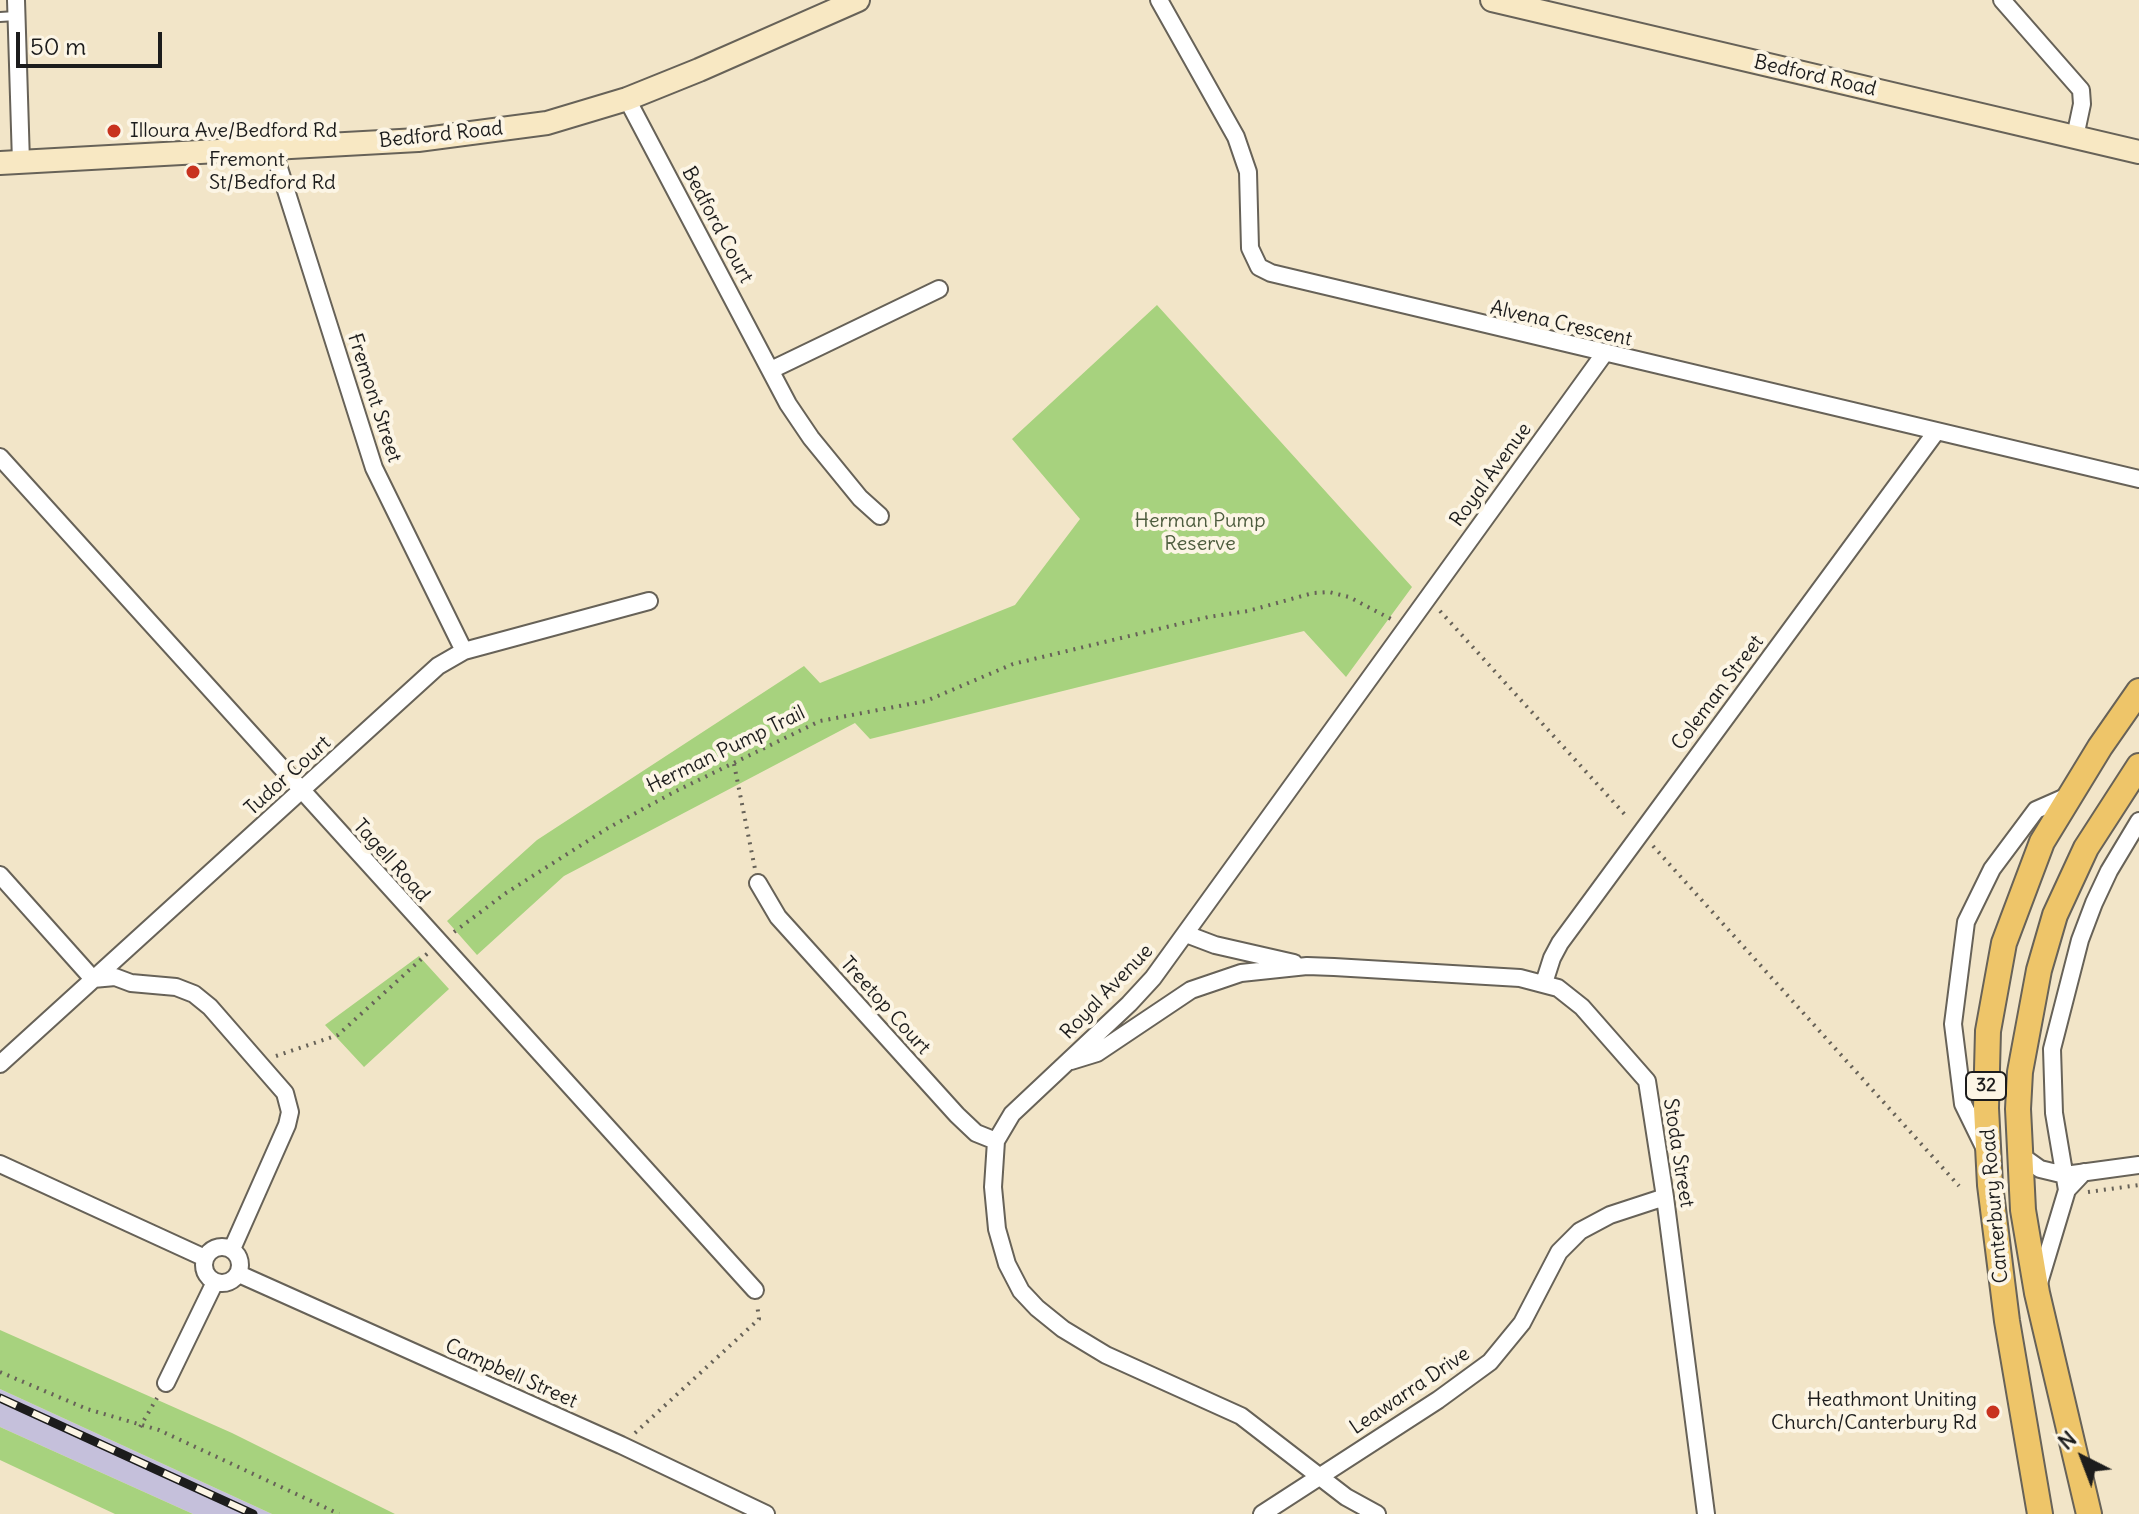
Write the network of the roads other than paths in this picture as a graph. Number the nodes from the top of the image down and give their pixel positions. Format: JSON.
{"nodes":[{"id":1,"x":858,"y":0,"type":"edge"},
{"id":2,"x":1159,"y":0,"type":"edge"},
{"id":3,"x":1492,"y":0,"type":"edge"},
{"id":4,"x":2002,"y":0,"type":"edge"},
{"id":5,"x":833,"y":5,"type":"edge"},
{"id":6,"x":11,"y":11,"type":"edge"},
{"id":7,"x":627,"y":99,"type":"junction"},
{"id":8,"x":2075,"y":137,"type":"junction"},
{"id":9,"x":272,"y":146,"type":"junction"},
{"id":10,"x":2139,"y":152,"type":"edge"},
{"id":11,"x":11,"y":162,"type":"edge"},
{"id":12,"x":939,"y":289,"type":"dead end"},
{"id":13,"x":1604,"y":354,"type":"junction"},
{"id":14,"x":771,"y":370,"type":"junction"},
{"id":15,"x":1936,"y":432,"type":"junction"},
{"id":16,"x":0,"y":457,"type":"edge"},
{"id":17,"x":2139,"y":479,"type":"edge"},
{"id":18,"x":880,"y":516,"type":"dead end"},
{"id":19,"x":649,"y":601,"type":"dead end"},
{"id":20,"x":464,"y":651,"type":"junction"},
{"id":21,"x":2139,"y":691,"type":"edge"},
{"id":22,"x":2139,"y":766,"type":"edge"},
{"id":23,"x":302,"y":791,"type":"junction"},
{"id":24,"x":2070,"y":795,"type":"junction"},
{"id":25,"x":2139,"y":821,"type":"edge"},
{"id":26,"x":0,"y":875,"type":"edge"},
{"id":27,"x":758,"y":883,"type":"road end"},
{"id":28,"x":1186,"y":934,"type":"junction"},
{"id":29,"x":1307,"y":966,"type":"junction"},
{"id":30,"x":93,"y":979,"type":"junction"},
{"id":31,"x":1544,"y":983,"type":"junction"},
{"id":32,"x":1068,"y":1062,"type":"junction"},
{"id":33,"x":0,"y":1064,"type":"edge"},
{"id":34,"x":996,"y":1141,"type":"junction"},
{"id":35,"x":2019,"y":1154,"type":"junction"},
{"id":36,"x":1988,"y":1156,"type":"junction"},
{"id":37,"x":0,"y":1164,"type":"edge"},
{"id":38,"x":2139,"y":1165,"type":"edge"},
{"id":39,"x":2070,"y":1186,"type":"junction"},
{"id":40,"x":1665,"y":1197,"type":"junction"},
{"id":41,"x":232,"y":1249,"type":"junction"},
{"id":42,"x":205,"y":1258,"type":"junction"},
{"id":43,"x":239,"y":1274,"type":"junction"},
{"id":44,"x":215,"y":1282,"type":"junction"},
{"id":45,"x":755,"y":1290,"type":"road end"},
{"id":46,"x":2037,"y":1293,"type":"junction"},
{"id":47,"x":166,"y":1383,"type":"road end"},
{"id":48,"x":1319,"y":1476,"type":"junction"},
{"id":49,"x":766,"y":1514,"type":"edge"},
{"id":50,"x":1262,"y":1514,"type":"edge"},
{"id":51,"x":1377,"y":1514,"type":"edge"},
{"id":52,"x":1706,"y":1514,"type":"edge"},
{"id":53,"x":2040,"y":1514,"type":"edge"},
{"id":54,"x":2089,"y":1514,"type":"edge"}],
"edges":[{"from":1,"to":5,"type":"main road","name":"Bedford Road"},
{"from":2,"to":13,"type":"street","name":"Alvena Crescent"},
{"from":3,"to":8,"type":"main road","name":"Bedford Road"},
{"from":4,"to":8,"type":"street"},
{"from":5,"to":7,"type":"main road","name":"Bedford Road"},
{"from":6,"to":11,"type":"street"},
{"from":7,"to":9,"type":"main road","name":"Bedford Road"},
{"from":7,"to":14,"type":"street","name":"Bedford Court"},
{"from":8,"to":10,"type":"main road","name":"Bedford Road"},
{"from":9,"to":11,"type":"main road","name":"Bedford Road"},
{"from":9,"to":20,"type":"street","name":"Fremont Street"},
{"from":12,"to":14,"type":"street"},
{"from":13,"to":15,"type":"street","name":"Alvena Crescent"},
{"from":13,"to":28,"type":"street","name":"Royal Avenue"},
{"from":14,"to":18,"type":"street","name":"Bedford Court"},
{"from":15,"to":17,"type":"street","name":"Alvena Crescent"},
{"from":15,"to":31,"type":"street","name":"Coleman Street"},
{"from":16,"to":23,"type":"street","name":"Tagell Road"},
{"from":19,"to":20,"type":"street","name":"Tudor Court"},
{"from":20,"to":23,"type":"street","name":"Tudor Court"},
{"from":21,"to":24,"type":"main road","name":"Canterbury Road","number":"32"},
{"from":22,"to":35,"type":"main road","name":"Canterbury Road","number":"32"},
{"from":23,"to":30,"type":"street","name":"Tudor Court"},
{"from":23,"to":45,"type":"street","name":"Tagell Road"},
{"from":24,"to":36,"type":"main road","name":"Canterbury Road","number":"32"},
{"from":24,"to":36,"type":"street"},
{"from":25,"to":39,"type":"street"},
{"from":26,"to":30,"type":"street"},
{"from":27,"to":34,"type":"street","name":"Treetop Court"},
{"from":28,"to":29,"type":"street","name":"Stoda Street"},
{"from":28,"to":32,"type":"street","name":"Royal Avenue"},
{"from":29,"to":31,"type":"street","name":"Stoda Street"},
{"from":29,"to":32,"type":"street","name":"Stoda Street"},
{"from":30,"to":33,"type":"street","name":"Tudor Court"},
{"from":30,"to":41,"type":"street"},
{"from":31,"to":40,"type":"street","name":"Stoda Street"},
{"from":32,"to":34,"type":"street","name":"Royal Avenue"},
{"from":34,"to":48,"type":"street"},
{"from":35,"to":39,"type":"street"},
{"from":35,"to":46,"type":"main road","name":"Canterbury Road","number":"32"},
{"from":36,"to":53,"type":"main road","name":"Canterbury Road","number":"32"},
{"from":37,"to":42,"type":"street"},
{"from":38,"to":39,"type":"street"},
{"from":39,"to":46,"type":"street"},
{"from":40,"to":48,"type":"street","name":"Leawarra Drive"},
{"from":40,"to":52,"type":"street","name":"Stoda Street"},
{"from":41,"to":42,"type":"street"},
{"from":41,"to":43,"type":"street"},
{"from":42,"to":44,"type":"street"},
{"from":43,"to":44,"type":"street"},
{"from":43,"to":49,"type":"street","name":"Campbell Street"},
{"from":44,"to":47,"type":"street"},
{"from":46,"to":54,"type":"main road","name":"Canterbury Road","number":"32"},
{"from":48,"to":50,"type":"street","name":"Leawarra Drive"},
{"from":48,"to":51,"type":"street"}]}
